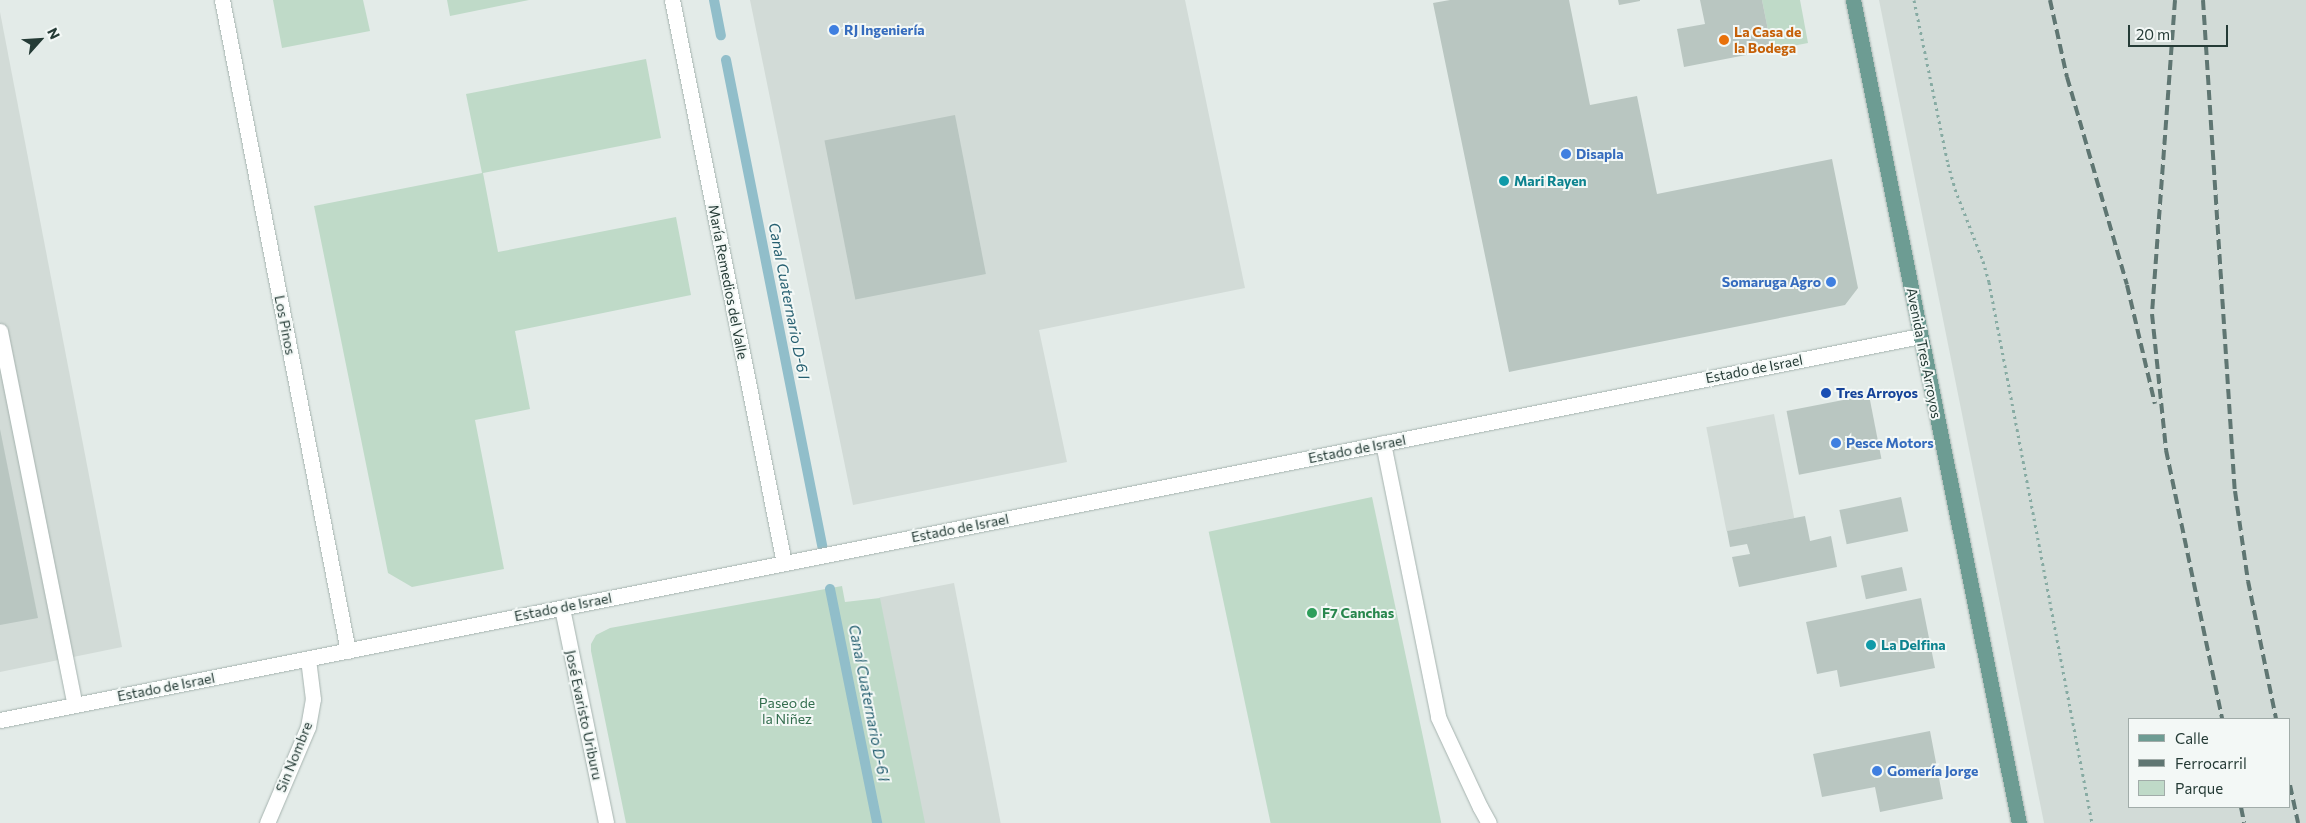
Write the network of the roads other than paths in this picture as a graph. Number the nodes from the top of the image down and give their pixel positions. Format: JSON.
{"nodes":[{"id":1,"x":222,"y":0,"type":"edge"},
{"id":2,"x":672,"y":0,"type":"edge"},
{"id":3,"x":1853,"y":0,"type":"edge"},
{"id":4,"x":0,"y":330,"type":"edge"},
{"id":5,"x":1920,"y":336,"type":"junction"},
{"id":6,"x":1383,"y":443,"type":"junction"},
{"id":7,"x":784,"y":563,"type":"junction"},
{"id":8,"x":562,"y":608,"type":"junction"},
{"id":9,"x":348,"y":651,"type":"junction"},
{"id":10,"x":308,"y":659,"type":"junction"},
{"id":11,"x":75,"y":705,"type":"junction"},
{"id":12,"x":0,"y":720,"type":"edge"},
{"id":13,"x":267,"y":823,"type":"edge"},
{"id":14,"x":606,"y":823,"type":"edge"},
{"id":15,"x":1489,"y":823,"type":"edge"},
{"id":16,"x":2019,"y":823,"type":"edge"}],
"edges":[{"from":1,"to":9,"type":"street","name":"Los Pinos"},
{"from":2,"to":7,"type":"street","name":"María Remedios del Valle"},
{"from":3,"to":5,"type":"main road","name":"Avenida Tres Arroyos"},
{"from":4,"to":11,"type":"street"},
{"from":5,"to":6,"type":"street","name":"Estado de Israel"},
{"from":5,"to":16,"type":"main road","name":"Avenida Tres Arroyos"},
{"from":6,"to":7,"type":"street","name":"Estado de Israel"},
{"from":6,"to":15,"type":"street"},
{"from":7,"to":8,"type":"street","name":"Estado de Israel"},
{"from":8,"to":9,"type":"street","name":"Estado de Israel"},
{"from":8,"to":14,"type":"street","name":"José Evaristo Uriburu"},
{"from":9,"to":10,"type":"street","name":"Estado de Israel"},
{"from":10,"to":11,"type":"street","name":"Estado de Israel"},
{"from":10,"to":13,"type":"street","name":"Sin Nombre"},
{"from":11,"to":12,"type":"street","name":"Estado de Israel"}]}
